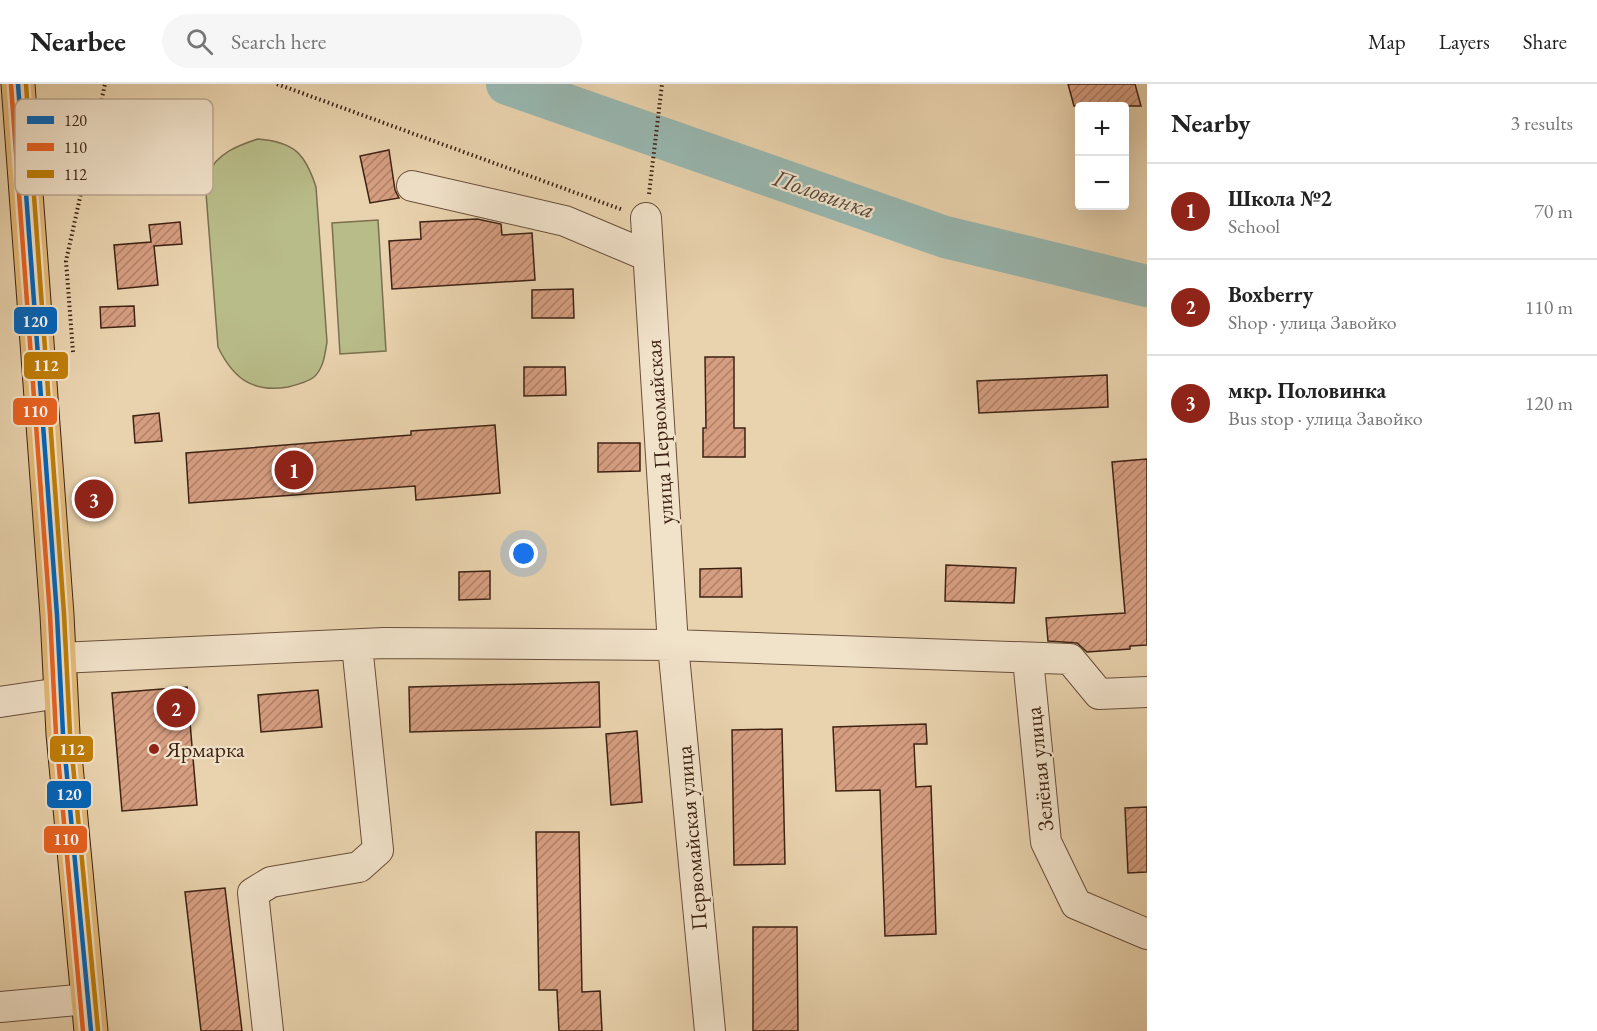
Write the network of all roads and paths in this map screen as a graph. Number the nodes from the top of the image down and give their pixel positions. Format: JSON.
{"nodes":[{"id":1,"x":18,"y":84,"type":"edge"},
{"id":2,"x":105,"y":84,"type":"edge"},
{"id":3,"x":277,"y":84,"type":"edge"},
{"id":4,"x":662,"y":84,"type":"edge"},
{"id":5,"x":19,"y":99,"type":"edge"},
{"id":6,"x":102,"y":99,"type":"edge"},
{"id":7,"x":412,"y":186,"type":"dead end"},
{"id":8,"x":26,"y":195,"type":"edge"},
{"id":9,"x":81,"y":195,"type":"edge"},
{"id":10,"x":646,"y":218,"type":"junction"},
{"id":11,"x":648,"y":256,"type":"junction"},
{"id":12,"x":73,"y":352,"type":"dead end"},
{"id":13,"x":357,"y":645,"type":"junction"},
{"id":14,"x":673,"y":645,"type":"junction"},
{"id":15,"x":59,"y":658,"type":"junction"},
{"id":16,"x":1028,"y":659,"type":"junction"},
{"id":17,"x":1147,"y":692,"type":"edge"},
{"id":18,"x":60,"y":693,"type":"junction"},
{"id":19,"x":0,"y":702,"type":"edge"},
{"id":20,"x":1147,"y":934,"type":"edge"},
{"id":21,"x":0,"y":1007,"type":"edge"},
{"id":22,"x":89,"y":1015,"type":"edge"},
{"id":23,"x":268,"y":1031,"type":"edge"},
{"id":24,"x":710,"y":1031,"type":"edge"}],
"edges":[{"from":1,"to":5,"type":"main road"},
{"from":2,"to":6,"type":"path"},
{"from":3,"to":10,"type":"path"},
{"from":4,"to":10,"type":"path"},
{"from":7,"to":11,"type":"street"},
{"from":8,"to":15,"type":"main road"},
{"from":9,"to":12,"type":"path"},
{"from":10,"to":11,"type":"street","name":"улица Первомайская"},
{"from":11,"to":14,"type":"street","name":"улица Первомайская"},
{"from":13,"to":14,"type":"street"},
{"from":13,"to":15,"type":"street"},
{"from":13,"to":23,"type":"street"},
{"from":14,"to":16,"type":"street"},
{"from":14,"to":24,"type":"street","name":"Первомайская улица"},
{"from":15,"to":18,"type":"main road"},
{"from":16,"to":17,"type":"street"},
{"from":16,"to":20,"type":"street","name":"Зелёная улица"},
{"from":18,"to":19,"type":"street"},
{"from":18,"to":22,"type":"main road"},
{"from":21,"to":22,"type":"street"}]}
